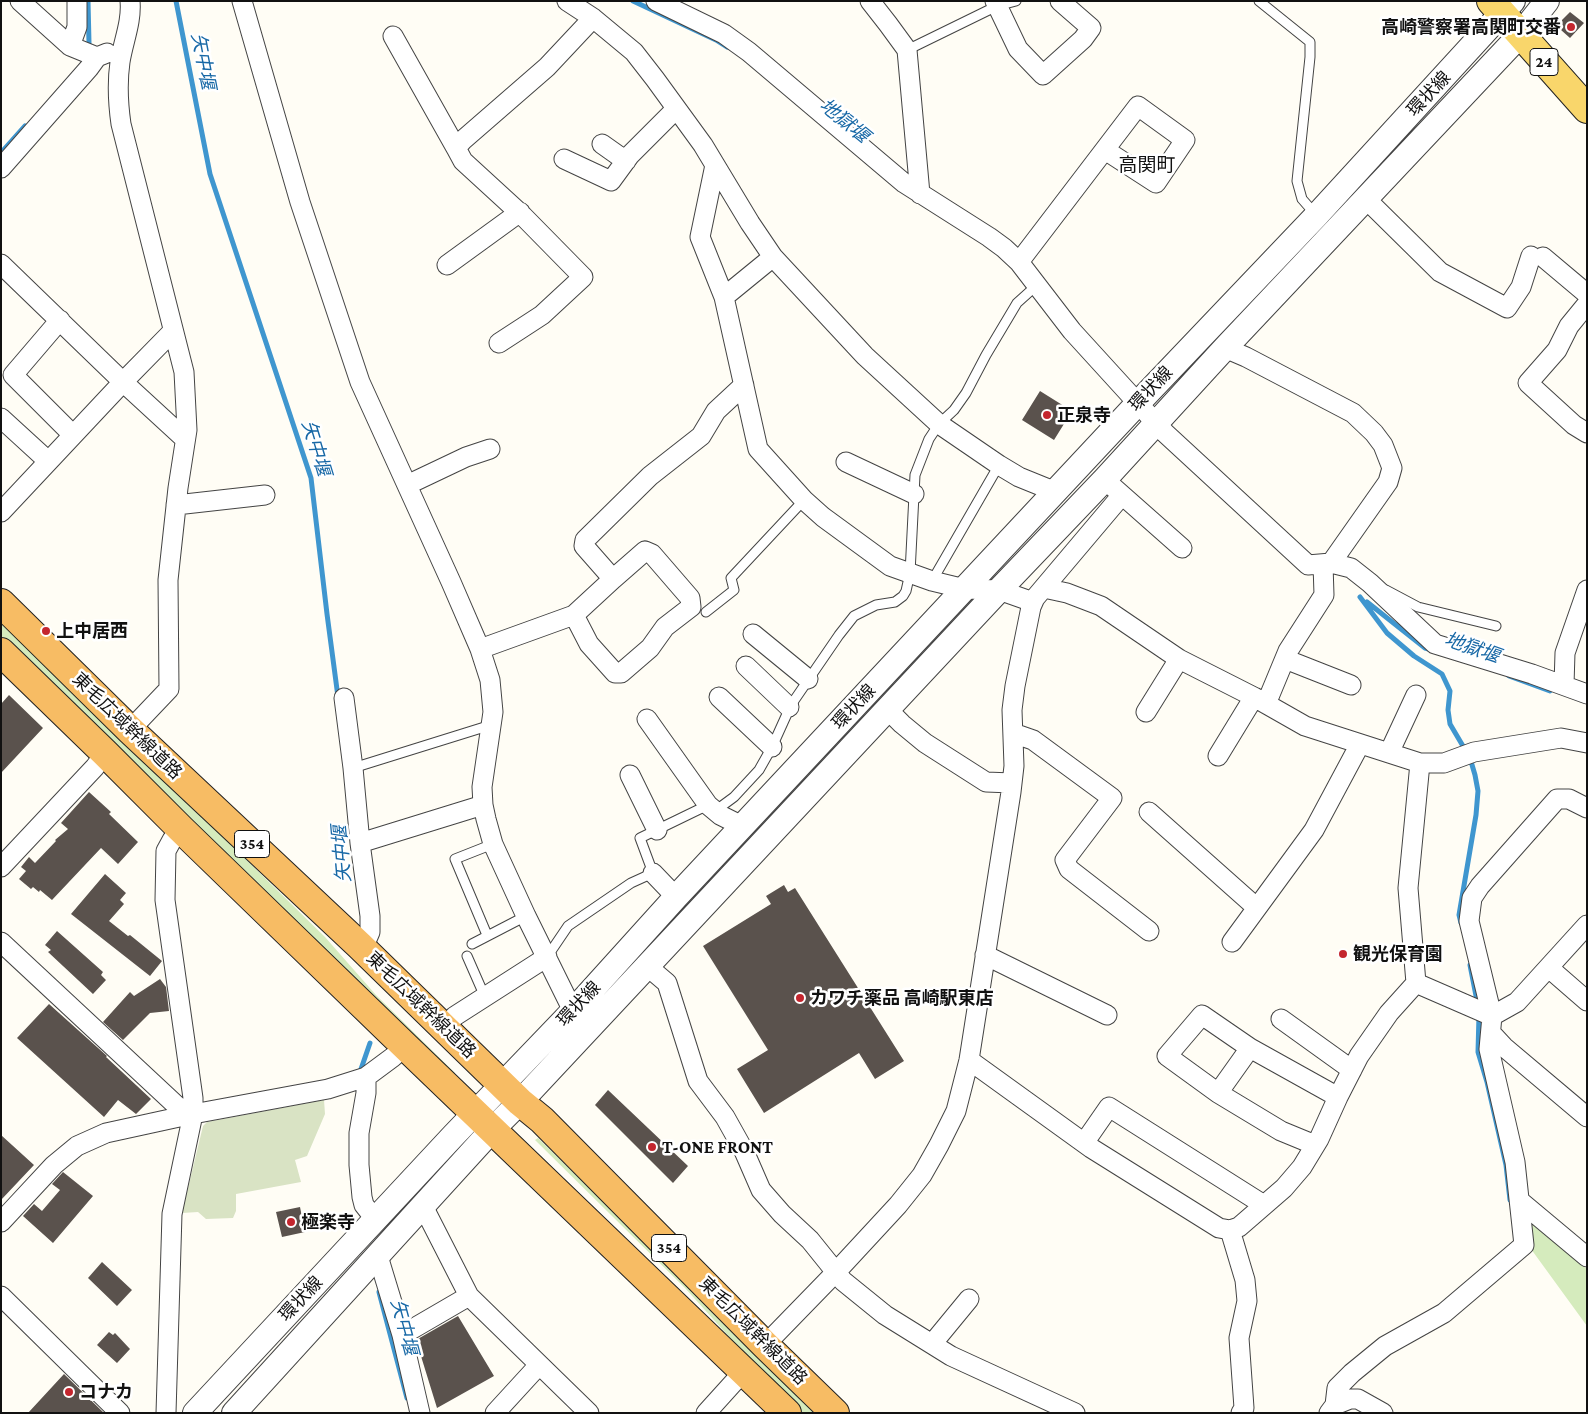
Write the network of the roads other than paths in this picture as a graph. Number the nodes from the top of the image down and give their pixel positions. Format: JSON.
{"nodes":[{"id":1,"x":20,"y":1,"type":"edge"},
{"id":2,"x":77,"y":1,"type":"edge"},
{"id":3,"x":130,"y":1,"type":"edge"},
{"id":4,"x":242,"y":1,"type":"edge"},
{"id":5,"x":566,"y":1,"type":"edge"},
{"id":6,"x":656,"y":1,"type":"edge"},
{"id":7,"x":870,"y":1,"type":"edge"},
{"id":8,"x":1016,"y":1,"type":"edge"},
{"id":9,"x":1060,"y":1,"type":"edge"},
{"id":10,"x":1259,"y":1,"type":"edge"},
{"id":11,"x":1547,"y":1,"type":"edge"},
{"id":12,"x":996,"y":4,"type":"edge"},
{"id":13,"x":1502,"y":6,"type":"edge"},
{"id":14,"x":593,"y":18,"type":"junction"},
{"id":15,"x":1520,"y":35,"type":"junction"},
{"id":16,"x":393,"y":36,"type":"dead end"},
{"id":17,"x":122,"y":46,"type":"junction"},
{"id":18,"x":906,"y":50,"type":"junction"},
{"id":19,"x":85,"y":52,"type":"junction"},
{"id":20,"x":676,"y":109,"type":"junction"},
{"id":21,"x":1587,"y":109,"type":"edge"},
{"id":22,"x":602,"y":144,"type":"dead end"},
{"id":23,"x":456,"y":148,"type":"junction"},
{"id":24,"x":1104,"y":150,"type":"dead end"},
{"id":25,"x":564,"y":159,"type":"dead end"},
{"id":26,"x":626,"y":160,"type":"junction"},
{"id":27,"x":714,"y":165,"type":"junction"},
{"id":28,"x":1,"y":168,"type":"edge"},
{"id":29,"x":920,"y":194,"type":"junction"},
{"id":30,"x":1366,"y":199,"type":"junction"},
{"id":31,"x":520,"y":212,"type":"junction"},
{"id":32,"x":1317,"y":216,"type":"junction"},
{"id":33,"x":773,"y":257,"type":"junction"},
{"id":34,"x":1019,"y":262,"type":"junction"},
{"id":35,"x":1,"y":264,"type":"edge"},
{"id":36,"x":447,"y":266,"type":"dead end"},
{"id":37,"x":1037,"y":285,"type":"junction"},
{"id":38,"x":1587,"y":294,"type":"edge"},
{"id":39,"x":724,"y":297,"type":"junction"},
{"id":40,"x":1587,"y":304,"type":"edge"},
{"id":41,"x":60,"y":320,"type":"junction"},
{"id":42,"x":173,"y":331,"type":"junction"},
{"id":43,"x":499,"y":343,"type":"dead end"},
{"id":44,"x":1225,"y":348,"type":"junction"},
{"id":45,"x":123,"y":382,"type":"junction"},
{"id":46,"x":744,"y":385,"type":"junction"},
{"id":47,"x":1138,"y":403,"type":"junction"},
{"id":48,"x":1,"y":418,"type":"edge"},
{"id":49,"x":1156,"y":423,"type":"junction"},
{"id":50,"x":939,"y":424,"type":"junction"},
{"id":51,"x":1587,"y":433,"type":"edge"},
{"id":52,"x":73,"y":435,"type":"junction"},
{"id":53,"x":185,"y":439,"type":"junction"},
{"id":54,"x":490,"y":448,"type":"dead end"},
{"id":55,"x":48,"y":461,"type":"junction"},
{"id":56,"x":846,"y":462,"type":"dead end"},
{"id":57,"x":999,"y":465,"type":"junction"},
{"id":58,"x":1104,"y":479,"type":"junction"},
{"id":59,"x":407,"y":485,"type":"junction"},
{"id":60,"x":1056,"y":492,"type":"junction"},
{"id":61,"x":914,"y":494,"type":"junction"},
{"id":62,"x":265,"y":495,"type":"dead end"},
{"id":63,"x":1122,"y":495,"type":"junction"},
{"id":64,"x":804,"y":500,"type":"junction"},
{"id":65,"x":176,"y":506,"type":"junction"},
{"id":66,"x":1,"y":512,"type":"edge"},
{"id":67,"x":1182,"y":548,"type":"dead end"},
{"id":68,"x":1327,"y":564,"type":"junction"},
{"id":69,"x":910,"y":573,"type":"junction"},
{"id":70,"x":613,"y":579,"type":"junction"},
{"id":71,"x":932,"y":581,"type":"junction"},
{"id":72,"x":1370,"y":583,"type":"junction"},
{"id":73,"x":964,"y":589,"type":"junction"},
{"id":74,"x":999,"y":590,"type":"junction"},
{"id":75,"x":1587,"y":590,"type":"edge"},
{"id":76,"x":1039,"y":595,"type":"junction"},
{"id":77,"x":1,"y":604,"type":"edge"},
{"id":78,"x":706,"y":612,"type":"dead end"},
{"id":79,"x":574,"y":615,"type":"junction"},
{"id":80,"x":1496,"y":626,"type":"dead end"},
{"id":81,"x":753,"y":634,"type":"dead end"},
{"id":82,"x":480,"y":649,"type":"junction"},
{"id":83,"x":1,"y":652,"type":"edge"},
{"id":84,"x":1179,"y":659,"type":"junction"},
{"id":85,"x":1285,"y":659,"type":"junction"},
{"id":86,"x":746,"y":666,"type":"dead end"},
{"id":87,"x":808,"y":679,"type":"junction"},
{"id":88,"x":1351,"y":685,"type":"dead end"},
{"id":89,"x":1564,"y":685,"type":"junction"},
{"id":90,"x":1587,"y":694,"type":"edge"},
{"id":91,"x":1416,"y":695,"type":"dead end"},
{"id":92,"x":720,"y":697,"type":"dead end"},
{"id":93,"x":344,"y":698,"type":"dead end"},
{"id":94,"x":1260,"y":700,"type":"junction"},
{"id":95,"x":790,"y":707,"type":"junction"},
{"id":96,"x":887,"y":709,"type":"junction"},
{"id":97,"x":1146,"y":712,"type":"dead end"},
{"id":98,"x":647,"y":719,"type":"dead end"},
{"id":99,"x":491,"y":725,"type":"junction"},
{"id":100,"x":130,"y":730,"type":"junction"},
{"id":101,"x":1013,"y":733,"type":"junction"},
{"id":102,"x":1587,"y":743,"type":"edge"},
{"id":103,"x":1360,"y":744,"type":"junction"},
{"id":104,"x":772,"y":747,"type":"junction"},
{"id":105,"x":106,"y":753,"type":"junction"},
{"id":106,"x":1389,"y":753,"type":"junction"},
{"id":107,"x":1218,"y":756,"type":"dead end"},
{"id":108,"x":1420,"y":763,"type":"junction"},
{"id":109,"x":353,"y":768,"type":"junction"},
{"id":110,"x":630,"y":775,"type":"dead end"},
{"id":111,"x":1012,"y":783,"type":"junction"},
{"id":112,"x":483,"y":805,"type":"junction"},
{"id":113,"x":712,"y":808,"type":"junction"},
{"id":114,"x":1587,"y":808,"type":"edge"},
{"id":115,"x":1149,"y":812,"type":"dead end"},
{"id":116,"x":742,"y":826,"type":"junction"},
{"id":117,"x":181,"y":829,"type":"junction"},
{"id":118,"x":657,"y":830,"type":"junction"},
{"id":119,"x":360,"y":843,"type":"junction"},
{"id":120,"x":493,"y":844,"type":"junction"},
{"id":121,"x":1,"y":867,"type":"edge"},
{"id":122,"x":653,"y":873,"type":"junction"},
{"id":123,"x":676,"y":897,"type":"junction"},
{"id":124,"x":1257,"y":908,"type":"junction"},
{"id":125,"x":526,"y":916,"type":"junction"},
{"id":126,"x":1587,"y":925,"type":"edge"},
{"id":127,"x":1149,"y":931,"type":"dead end"},
{"id":128,"x":487,"y":935,"type":"junction"},
{"id":129,"x":1,"y":942,"type":"edge"},
{"id":130,"x":1232,"y":942,"type":"dead end"},
{"id":131,"x":472,"y":944,"type":"dead end"},
{"id":132,"x":360,"y":946,"type":"junction"},
{"id":133,"x":985,"y":955,"type":"junction"},
{"id":134,"x":467,"y":956,"type":"dead end"},
{"id":135,"x":546,"y":957,"type":"junction"},
{"id":136,"x":647,"y":966,"type":"junction"},
{"id":137,"x":1549,"y":968,"type":"junction"},
{"id":138,"x":1416,"y":983,"type":"junction"},
{"id":139,"x":485,"y":997,"type":"junction"},
{"id":140,"x":1587,"y":1001,"type":"edge"},
{"id":141,"x":573,"y":1011,"type":"junction"},
{"id":142,"x":1107,"y":1015,"type":"dead end"},
{"id":143,"x":1281,"y":1019,"type":"dead end"},
{"id":144,"x":1491,"y":1024,"type":"junction"},
{"id":145,"x":444,"y":1027,"type":"junction"},
{"id":146,"x":405,"y":1046,"type":"junction"},
{"id":147,"x":1250,"y":1048,"type":"junction"},
{"id":148,"x":969,"y":1060,"type":"junction"},
{"id":149,"x":1352,"y":1070,"type":"junction"},
{"id":150,"x":366,"y":1077,"type":"junction"},
{"id":151,"x":1218,"y":1092,"type":"junction"},
{"id":152,"x":512,"y":1093,"type":"junction"},
{"id":153,"x":1338,"y":1098,"type":"junction"},
{"id":154,"x":193,"y":1114,"type":"junction"},
{"id":155,"x":1587,"y":1117,"type":"edge"},
{"id":156,"x":483,"y":1122,"type":"junction"},
{"id":157,"x":1084,"y":1143,"type":"junction"},
{"id":158,"x":1315,"y":1145,"type":"junction"},
{"id":159,"x":1520,"y":1201,"type":"junction"},
{"id":160,"x":1264,"y":1205,"type":"junction"},
{"id":161,"x":423,"y":1206,"type":"junction"},
{"id":162,"x":375,"y":1219,"type":"junction"},
{"id":163,"x":1,"y":1222,"type":"edge"},
{"id":164,"x":1230,"y":1230,"type":"junction"},
{"id":165,"x":378,"y":1256,"type":"junction"},
{"id":166,"x":1587,"y":1258,"type":"edge"},
{"id":167,"x":836,"y":1272,"type":"junction"},
{"id":168,"x":1,"y":1296,"type":"edge"},
{"id":169,"x":469,"y":1296,"type":"junction"},
{"id":170,"x":969,"y":1299,"type":"dead end"},
{"id":171,"x":402,"y":1335,"type":"junction"},
{"id":172,"x":932,"y":1344,"type":"junction"},
{"id":173,"x":766,"y":1345,"type":"junction"},
{"id":174,"x":539,"y":1365,"type":"junction"},
{"id":175,"x":744,"y":1371,"type":"junction"},
{"id":176,"x":1332,"y":1409,"type":"edge"},
{"id":177,"x":713,"y":1410,"type":"edge"},
{"id":178,"x":120,"y":1413,"type":"edge"},
{"id":179,"x":166,"y":1413,"type":"edge"},
{"id":180,"x":195,"y":1413,"type":"edge"},
{"id":181,"x":234,"y":1413,"type":"edge"},
{"id":182,"x":420,"y":1413,"type":"edge"},
{"id":183,"x":495,"y":1413,"type":"edge"},
{"id":184,"x":589,"y":1413,"type":"edge"},
{"id":185,"x":787,"y":1413,"type":"edge"},
{"id":186,"x":835,"y":1413,"type":"edge"},
{"id":187,"x":1075,"y":1413,"type":"edge"},
{"id":188,"x":1241,"y":1413,"type":"edge"},
{"id":189,"x":1383,"y":1413,"type":"edge"}],
"edges":[{"from":1,"to":19,"type":"street"},
{"from":2,"to":19,"type":"street"},
{"from":3,"to":17,"type":"street"},
{"from":4,"to":59,"type":"street"},
{"from":5,"to":14,"type":"street"},
{"from":6,"to":29,"type":"street"},
{"from":7,"to":18,"type":"street"},
{"from":8,"to":12,"type":"lane"},
{"from":9,"to":12,"type":"street"},
{"from":10,"to":32,"type":"lane"},
{"from":11,"to":15,"type":"street","name":"環状線"},
{"from":12,"to":18,"type":"lane"},
{"from":13,"to":15,"type":"main road","number":"24"},
{"from":13,"to":32,"type":"street","name":"環状線"},
{"from":14,"to":20,"type":"street"},
{"from":14,"to":23,"type":"street"},
{"from":15,"to":21,"type":"main road","number":"24"},
{"from":15,"to":30,"type":"street","name":"環状線"},
{"from":16,"to":23,"type":"street"},
{"from":17,"to":19,"type":"street"},
{"from":17,"to":42,"type":"street"},
{"from":18,"to":29,"type":"street"},
{"from":19,"to":28,"type":"street"},
{"from":20,"to":26,"type":"street"},
{"from":20,"to":27,"type":"street"},
{"from":22,"to":26,"type":"street"},
{"from":23,"to":31,"type":"street"},
{"from":24,"to":34,"type":"street"},
{"from":25,"to":26,"type":"street"},
{"from":27,"to":33,"type":"street"},
{"from":27,"to":39,"type":"street"},
{"from":29,"to":34,"type":"street"},
{"from":30,"to":38,"type":"street"},
{"from":30,"to":44,"type":"street","name":"環状線"},
{"from":31,"to":36,"type":"street"},
{"from":31,"to":43,"type":"street"},
{"from":32,"to":47,"type":"street","name":"環状線"},
{"from":33,"to":39,"type":"street"},
{"from":33,"to":50,"type":"street"},
{"from":34,"to":37,"type":"street"},
{"from":35,"to":41,"type":"street"},
{"from":37,"to":47,"type":"street"},
{"from":37,"to":50,"type":"lane"},
{"from":39,"to":46,"type":"street"},
{"from":40,"to":51,"type":"street"},
{"from":41,"to":45,"type":"street"},
{"from":41,"to":52,"type":"street"},
{"from":42,"to":45,"type":"street"},
{"from":42,"to":53,"type":"street"},
{"from":44,"to":49,"type":"street","name":"環状線"},
{"from":44,"to":68,"type":"street"},
{"from":45,"to":52,"type":"street"},
{"from":45,"to":53,"type":"street"},
{"from":46,"to":64,"type":"street"},
{"from":46,"to":70,"type":"street"},
{"from":47,"to":49,"type":"street"},
{"from":47,"to":60,"type":"street","name":"環状線"},
{"from":48,"to":55,"type":"street"},
{"from":49,"to":58,"type":"street","name":"環状線"},
{"from":49,"to":68,"type":"street"},
{"from":50,"to":57,"type":"street"},
{"from":50,"to":61,"type":"lane"},
{"from":52,"to":55,"type":"street"},
{"from":53,"to":65,"type":"street"},
{"from":54,"to":59,"type":"street"},
{"from":55,"to":66,"type":"street"},
{"from":56,"to":61,"type":"street"},
{"from":57,"to":60,"type":"street"},
{"from":57,"to":71,"type":"lane"},
{"from":58,"to":63,"type":"street"},
{"from":58,"to":74,"type":"street","name":"環状線"},
{"from":59,"to":82,"type":"street"},
{"from":60,"to":73,"type":"street","name":"環状線"},
{"from":61,"to":69,"type":"lane"},
{"from":62,"to":65,"type":"street"},
{"from":63,"to":67,"type":"street"},
{"from":63,"to":76,"type":"street"},
{"from":64,"to":69,"type":"street"},
{"from":64,"to":78,"type":"lane"},
{"from":65,"to":100,"type":"street"},
{"from":68,"to":72,"type":"street"},
{"from":68,"to":85,"type":"street"},
{"from":69,"to":71,"type":"street"},
{"from":69,"to":87,"type":"lane"},
{"from":70,"to":79,"type":"street"},
{"from":70,"to":79,"type":"street"},
{"from":71,"to":73,"type":"street"},
{"from":72,"to":80,"type":"lane"},
{"from":72,"to":89,"type":"street"},
{"from":73,"to":74,"type":"street"},
{"from":73,"to":116,"type":"street","name":"環状線"},
{"from":74,"to":76,"type":"street"},
{"from":74,"to":96,"type":"street","name":"環状線"},
{"from":75,"to":89,"type":"street"},
{"from":76,"to":84,"type":"street"},
{"from":76,"to":101,"type":"street"},
{"from":77,"to":100,"type":"highway","name":"東毛広域幹線道路","number":"354"},
{"from":79,"to":82,"type":"street"},
{"from":81,"to":87,"type":"street"},
{"from":82,"to":99,"type":"street"},
{"from":83,"to":105,"type":"highway","name":"東毛広域幹線道路","number":"354"},
{"from":84,"to":94,"type":"street"},
{"from":84,"to":97,"type":"street"},
{"from":85,"to":88,"type":"street"},
{"from":85,"to":94,"type":"street"},
{"from":86,"to":95,"type":"street"},
{"from":87,"to":95,"type":"lane"},
{"from":89,"to":90,"type":"street"},
{"from":91,"to":106,"type":"street"},
{"from":92,"to":104,"type":"street"},
{"from":93,"to":109,"type":"street"},
{"from":94,"to":103,"type":"street"},
{"from":94,"to":107,"type":"street"},
{"from":95,"to":104,"type":"lane"},
{"from":96,"to":111,"type":"street"},
{"from":96,"to":136,"type":"street","name":"環状線"},
{"from":98,"to":113,"type":"street"},
{"from":99,"to":109,"type":"lane"},
{"from":99,"to":112,"type":"street"},
{"from":100,"to":132,"type":"highway","name":"東毛広域幹線道路","number":"354"},
{"from":101,"to":111,"type":"street"},
{"from":101,"to":127,"type":"street"},
{"from":102,"to":108,"type":"street"},
{"from":103,"to":106,"type":"street"},
{"from":103,"to":124,"type":"street"},
{"from":104,"to":113,"type":"lane"},
{"from":105,"to":117,"type":"highway","name":"東毛広域幹線道路","number":"354"},
{"from":105,"to":121,"type":"street"},
{"from":106,"to":108,"type":"street"},
{"from":108,"to":138,"type":"street"},
{"from":109,"to":119,"type":"street"},
{"from":110,"to":118,"type":"street"},
{"from":111,"to":133,"type":"street"},
{"from":112,"to":119,"type":"street"},
{"from":112,"to":120,"type":"street"},
{"from":113,"to":116,"type":"street"},
{"from":113,"to":118,"type":"lane"},
{"from":114,"to":144,"type":"street"},
{"from":115,"to":124,"type":"street"},
{"from":116,"to":123,"type":"street","name":"環状線"},
{"from":117,"to":146,"type":"highway","name":"東毛広域幹線道路","number":"354"},
{"from":117,"to":154,"type":"street"},
{"from":118,"to":122,"type":"lane"},
{"from":119,"to":132,"type":"street"},
{"from":120,"to":125,"type":"street"},
{"from":120,"to":128,"type":"lane"},
{"from":122,"to":123,"type":"street"},
{"from":122,"to":135,"type":"lane"},
{"from":123,"to":141,"type":"street","name":"環状線"},
{"from":124,"to":130,"type":"street"},
{"from":125,"to":128,"type":"lane"},
{"from":125,"to":135,"type":"street"},
{"from":126,"to":137,"type":"street"},
{"from":128,"to":131,"type":"lane"},
{"from":129,"to":154,"type":"street"},
{"from":132,"to":145,"type":"highway","name":"東毛広域幹線道路","number":"354"},
{"from":133,"to":142,"type":"street"},
{"from":133,"to":148,"type":"street"},
{"from":134,"to":139,"type":"lane"},
{"from":135,"to":139,"type":"street"},
{"from":135,"to":141,"type":"street"},
{"from":136,"to":152,"type":"street","name":"環状線"},
{"from":136,"to":167,"type":"street"},
{"from":137,"to":140,"type":"street"},
{"from":137,"to":144,"type":"street"},
{"from":138,"to":144,"type":"street"},
{"from":138,"to":149,"type":"street"},
{"from":139,"to":145,"type":"street"},
{"from":141,"to":152,"type":"street","name":"環状線"},
{"from":143,"to":149,"type":"street"},
{"from":144,"to":155,"type":"street"},
{"from":144,"to":159,"type":"street"},
{"from":145,"to":152,"type":"highway","name":"東毛広域幹線道路","number":"354"},
{"from":146,"to":150,"type":"street"},
{"from":146,"to":156,"type":"highway","name":"東毛広域幹線道路","number":"354"},
{"from":147,"to":151,"type":"street"},
{"from":147,"to":151,"type":"street"},
{"from":147,"to":153,"type":"street"},
{"from":148,"to":157,"type":"street"},
{"from":148,"to":167,"type":"street"},
{"from":149,"to":153,"type":"street"},
{"from":150,"to":154,"type":"street"},
{"from":150,"to":162,"type":"street"},
{"from":151,"to":158,"type":"street"},
{"from":152,"to":156,"type":"street","name":"環状線"},
{"from":152,"to":173,"type":"highway","name":"東毛広域幹線道路","number":"354"},
{"from":153,"to":158,"type":"street"},
{"from":154,"to":163,"type":"street"},
{"from":154,"to":179,"type":"street"},
{"from":156,"to":161,"type":"street","name":"環状線"},
{"from":156,"to":162,"type":"street","name":"環状線"},
{"from":156,"to":175,"type":"highway","name":"東毛広域幹線道路","number":"354"},
{"from":157,"to":160,"type":"street"},
{"from":157,"to":164,"type":"street"},
{"from":158,"to":160,"type":"street"},
{"from":159,"to":166,"type":"street"},
{"from":159,"to":176,"type":"street"},
{"from":160,"to":164,"type":"street"},
{"from":161,"to":165,"type":"street","name":"環状線"},
{"from":161,"to":169,"type":"street"},
{"from":162,"to":180,"type":"street","name":"環状線"},
{"from":164,"to":188,"type":"street"},
{"from":165,"to":171,"type":"street"},
{"from":165,"to":181,"type":"street","name":"環状線"},
{"from":167,"to":172,"type":"street"},
{"from":167,"to":173,"type":"street"},
{"from":168,"to":178,"type":"street"},
{"from":169,"to":171,"type":"street"},
{"from":169,"to":174,"type":"street"},
{"from":170,"to":172,"type":"street"},
{"from":171,"to":182,"type":"street"},
{"from":172,"to":187,"type":"street"},
{"from":173,"to":186,"type":"highway","name":"東毛広域幹線道路","number":"354"},
{"from":174,"to":183,"type":"street"},
{"from":174,"to":184,"type":"street"},
{"from":175,"to":177,"type":"street"},
{"from":175,"to":185,"type":"highway","name":"東毛広域幹線道路","number":"354"},
{"from":176,"to":189,"type":"street"}]}
